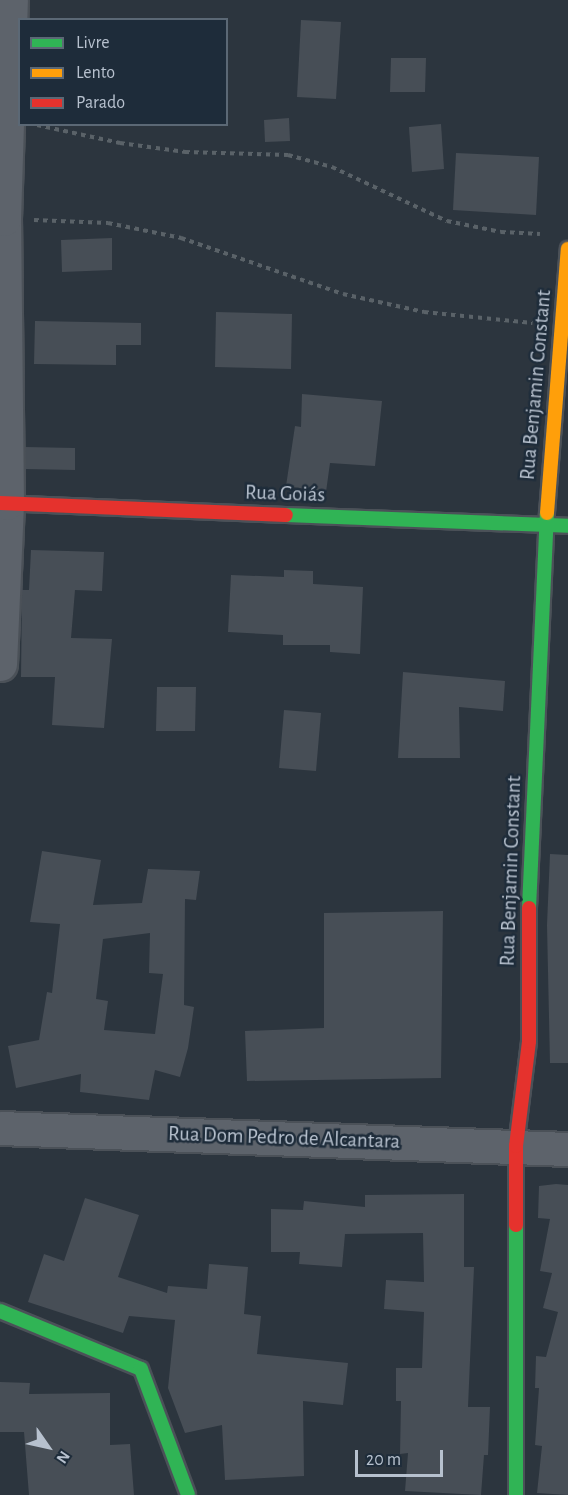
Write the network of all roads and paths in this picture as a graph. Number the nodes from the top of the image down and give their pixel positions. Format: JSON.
{"nodes":[{"id":1,"x":11,"y":0,"type":"edge"},
{"id":2,"x":45,"y":126,"type":"edge"},
{"id":3,"x":4,"y":219,"type":"junction"},
{"id":4,"x":546,"y":234,"type":"dead end"},
{"id":5,"x":568,"y":249,"type":"edge"},
{"id":6,"x":563,"y":324,"type":"junction"},
{"id":7,"x":3,"y":503,"type":"edge"},
{"id":8,"x":546,"y":526,"type":"junction"},
{"id":9,"x":568,"y":526,"type":"edge"},
{"id":10,"x":0,"y":664,"type":"edge"},
{"id":11,"x":0,"y":1128,"type":"edge"},
{"id":12,"x":516,"y":1146,"type":"junction"},
{"id":13,"x":568,"y":1149,"type":"edge"},
{"id":14,"x":0,"y":1311,"type":"edge"},
{"id":15,"x":188,"y":1495,"type":"edge"},
{"id":16,"x":516,"y":1495,"type":"edge"}],
"edges":[{"from":1,"to":3,"type":"street"},
{"from":2,"to":4,"type":"path"},
{"from":3,"to":6,"type":"path"},
{"from":3,"to":7,"type":"street"},
{"from":5,"to":6,"type":"street","name":"Rua Benjamin Constant"},
{"from":6,"to":8,"type":"street","name":"Rua Benjamin Constant"},
{"from":7,"to":8,"type":"street","name":"Rua Goiás"},
{"from":7,"to":10,"type":"street"},
{"from":8,"to":9,"type":"street","name":"Rua Goiás"},
{"from":8,"to":12,"type":"street","name":"Rua Benjamin Constant"},
{"from":11,"to":12,"type":"street","name":"Rua Dom Pedro de Alcantara"},
{"from":12,"to":13,"type":"street","name":"Rua Dom Pedro de Alcantara"},
{"from":12,"to":16,"type":"street","name":"Rua Benjamin Constant"},
{"from":14,"to":15,"type":"street"}]}
